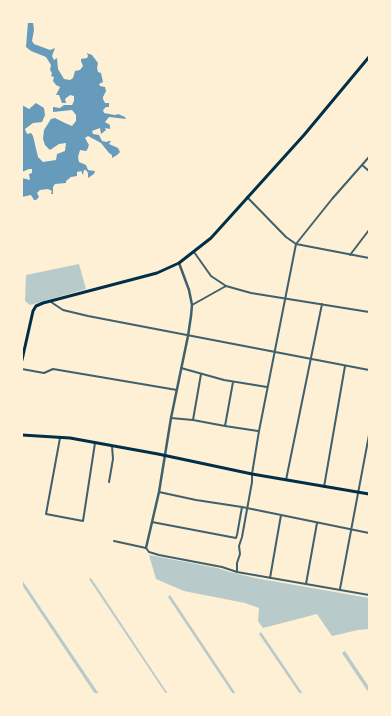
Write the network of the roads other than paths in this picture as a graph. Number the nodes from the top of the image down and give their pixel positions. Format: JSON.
{"nodes":[{"id":1,"x":369,"y":57,"type":"edge"},
{"id":2,"x":369,"y":157,"type":"edge"},
{"id":3,"x":362,"y":165,"type":"junction"},
{"id":4,"x":369,"y":171,"type":"edge"},
{"id":5,"x":247,"y":197,"type":"junction"},
{"id":6,"x":369,"y":230,"type":"edge"},
{"id":7,"x":296,"y":244,"type":"junction"},
{"id":8,"x":194,"y":252,"type":"junction"},
{"id":9,"x":350,"y":255,"type":"junction"},
{"id":10,"x":369,"y":258,"type":"edge"},
{"id":11,"x":179,"y":263,"type":"junction"},
{"id":12,"x":226,"y":286,"type":"junction"},
{"id":13,"x":286,"y":299,"type":"junction"},
{"id":14,"x":50,"y":301,"type":"junction"},
{"id":15,"x":322,"y":304,"type":"junction"},
{"id":16,"x":192,"y":305,"type":"junction"},
{"id":17,"x":369,"y":312,"type":"edge"},
{"id":18,"x":188,"y":336,"type":"junction"},
{"id":19,"x":274,"y":352,"type":"junction"},
{"id":20,"x":311,"y":358,"type":"junction"},
{"id":21,"x":22,"y":360,"type":"edge"},
{"id":22,"x":345,"y":366,"type":"junction"},
{"id":23,"x":181,"y":368,"type":"junction"},
{"id":24,"x":22,"y":369,"type":"edge"},
{"id":25,"x":369,"y":370,"type":"edge"},
{"id":26,"x":201,"y":374,"type":"junction"},
{"id":27,"x":233,"y":382,"type":"junction"},
{"id":28,"x":267,"y":387,"type":"junction"},
{"id":29,"x":177,"y":390,"type":"junction"},
{"id":30,"x":171,"y":418,"type":"junction"},
{"id":31,"x":193,"y":420,"type":"junction"},
{"id":32,"x":225,"y":426,"type":"junction"},
{"id":33,"x":259,"y":431,"type":"junction"},
{"id":34,"x":22,"y":435,"type":"edge"},
{"id":35,"x":369,"y":435,"type":"edge"},
{"id":36,"x":60,"y":436,"type":"junction"},
{"id":37,"x":96,"y":442,"type":"junction"},
{"id":38,"x":112,"y":445,"type":"junction"},
{"id":39,"x":165,"y":455,"type":"junction"},
{"id":40,"x":252,"y":474,"type":"junction"},
{"id":41,"x":286,"y":480,"type":"junction"},
{"id":42,"x":109,"y":482,"type":"dead end"},
{"id":43,"x":324,"y":486,"type":"junction"},
{"id":44,"x":159,"y":492,"type":"junction"},
{"id":45,"x":359,"y":492,"type":"junction"},
{"id":46,"x":369,"y":494,"type":"edge"},
{"id":47,"x":242,"y":507,"type":"junction"},
{"id":48,"x":248,"y":508,"type":"junction"},
{"id":49,"x":281,"y":515,"type":"junction"},
{"id":50,"x":151,"y":522,"type":"junction"},
{"id":51,"x":317,"y":523,"type":"junction"},
{"id":52,"x":352,"y":529,"type":"junction"},
{"id":53,"x":369,"y":532,"type":"edge"},
{"id":54,"x":114,"y":541,"type":"dead end"},
{"id":55,"x":146,"y":548,"type":"junction"},
{"id":56,"x":237,"y":572,"type":"junction"},
{"id":57,"x":270,"y":578,"type":"junction"},
{"id":58,"x":306,"y":584,"type":"junction"},
{"id":59,"x":340,"y":589,"type":"junction"},
{"id":60,"x":369,"y":595,"type":"edge"}],
"edges":[{"from":1,"to":5,"type":"main road"},
{"from":2,"to":3,"type":"street"},
{"from":3,"to":4,"type":"street"},
{"from":3,"to":7,"type":"street"},
{"from":5,"to":7,"type":"street"},
{"from":5,"to":8,"type":"main road"},
{"from":6,"to":9,"type":"street"},
{"from":7,"to":9,"type":"street"},
{"from":7,"to":13,"type":"street"},
{"from":8,"to":11,"type":"main road"},
{"from":8,"to":12,"type":"street"},
{"from":9,"to":10,"type":"street"},
{"from":11,"to":14,"type":"main road"},
{"from":11,"to":16,"type":"street"},
{"from":12,"to":13,"type":"street"},
{"from":12,"to":16,"type":"street"},
{"from":13,"to":15,"type":"street"},
{"from":13,"to":19,"type":"street"},
{"from":14,"to":18,"type":"street"},
{"from":14,"to":21,"type":"main road"},
{"from":15,"to":17,"type":"street"},
{"from":15,"to":20,"type":"street"},
{"from":16,"to":18,"type":"street"},
{"from":18,"to":19,"type":"street"},
{"from":18,"to":23,"type":"street"},
{"from":19,"to":20,"type":"street"},
{"from":19,"to":28,"type":"street"},
{"from":20,"to":22,"type":"street"},
{"from":20,"to":41,"type":"street"},
{"from":22,"to":25,"type":"street"},
{"from":22,"to":43,"type":"street"},
{"from":23,"to":26,"type":"street"},
{"from":23,"to":29,"type":"street"},
{"from":24,"to":29,"type":"street"},
{"from":26,"to":27,"type":"street"},
{"from":26,"to":31,"type":"street"},
{"from":27,"to":28,"type":"street"},
{"from":27,"to":32,"type":"street"},
{"from":28,"to":33,"type":"street"},
{"from":29,"to":30,"type":"street"},
{"from":30,"to":31,"type":"street"},
{"from":30,"to":39,"type":"street"},
{"from":31,"to":32,"type":"street"},
{"from":32,"to":33,"type":"street"},
{"from":33,"to":40,"type":"street"},
{"from":34,"to":36,"type":"main road"},
{"from":35,"to":45,"type":"street"},
{"from":36,"to":37,"type":"main road"},
{"from":36,"to":37,"type":"street"},
{"from":37,"to":38,"type":"main road"},
{"from":38,"to":39,"type":"main road"},
{"from":38,"to":42,"type":"street"},
{"from":39,"to":40,"type":"main road"},
{"from":39,"to":44,"type":"street"},
{"from":40,"to":41,"type":"main road"},
{"from":40,"to":48,"type":"street"},
{"from":41,"to":43,"type":"main road"},
{"from":43,"to":45,"type":"main road"},
{"from":44,"to":47,"type":"street"},
{"from":44,"to":50,"type":"street"},
{"from":45,"to":46,"type":"main road"},
{"from":45,"to":52,"type":"street"},
{"from":47,"to":48,"type":"street"},
{"from":47,"to":50,"type":"street"},
{"from":48,"to":49,"type":"street"},
{"from":48,"to":56,"type":"street"},
{"from":49,"to":51,"type":"street"},
{"from":49,"to":57,"type":"street"},
{"from":50,"to":55,"type":"street"},
{"from":51,"to":52,"type":"street"},
{"from":51,"to":58,"type":"street"},
{"from":52,"to":53,"type":"street"},
{"from":52,"to":59,"type":"street"},
{"from":54,"to":55,"type":"street"},
{"from":55,"to":56,"type":"street"},
{"from":56,"to":57,"type":"street"},
{"from":57,"to":58,"type":"street"},
{"from":58,"to":59,"type":"street"},
{"from":59,"to":60,"type":"street"}]}
